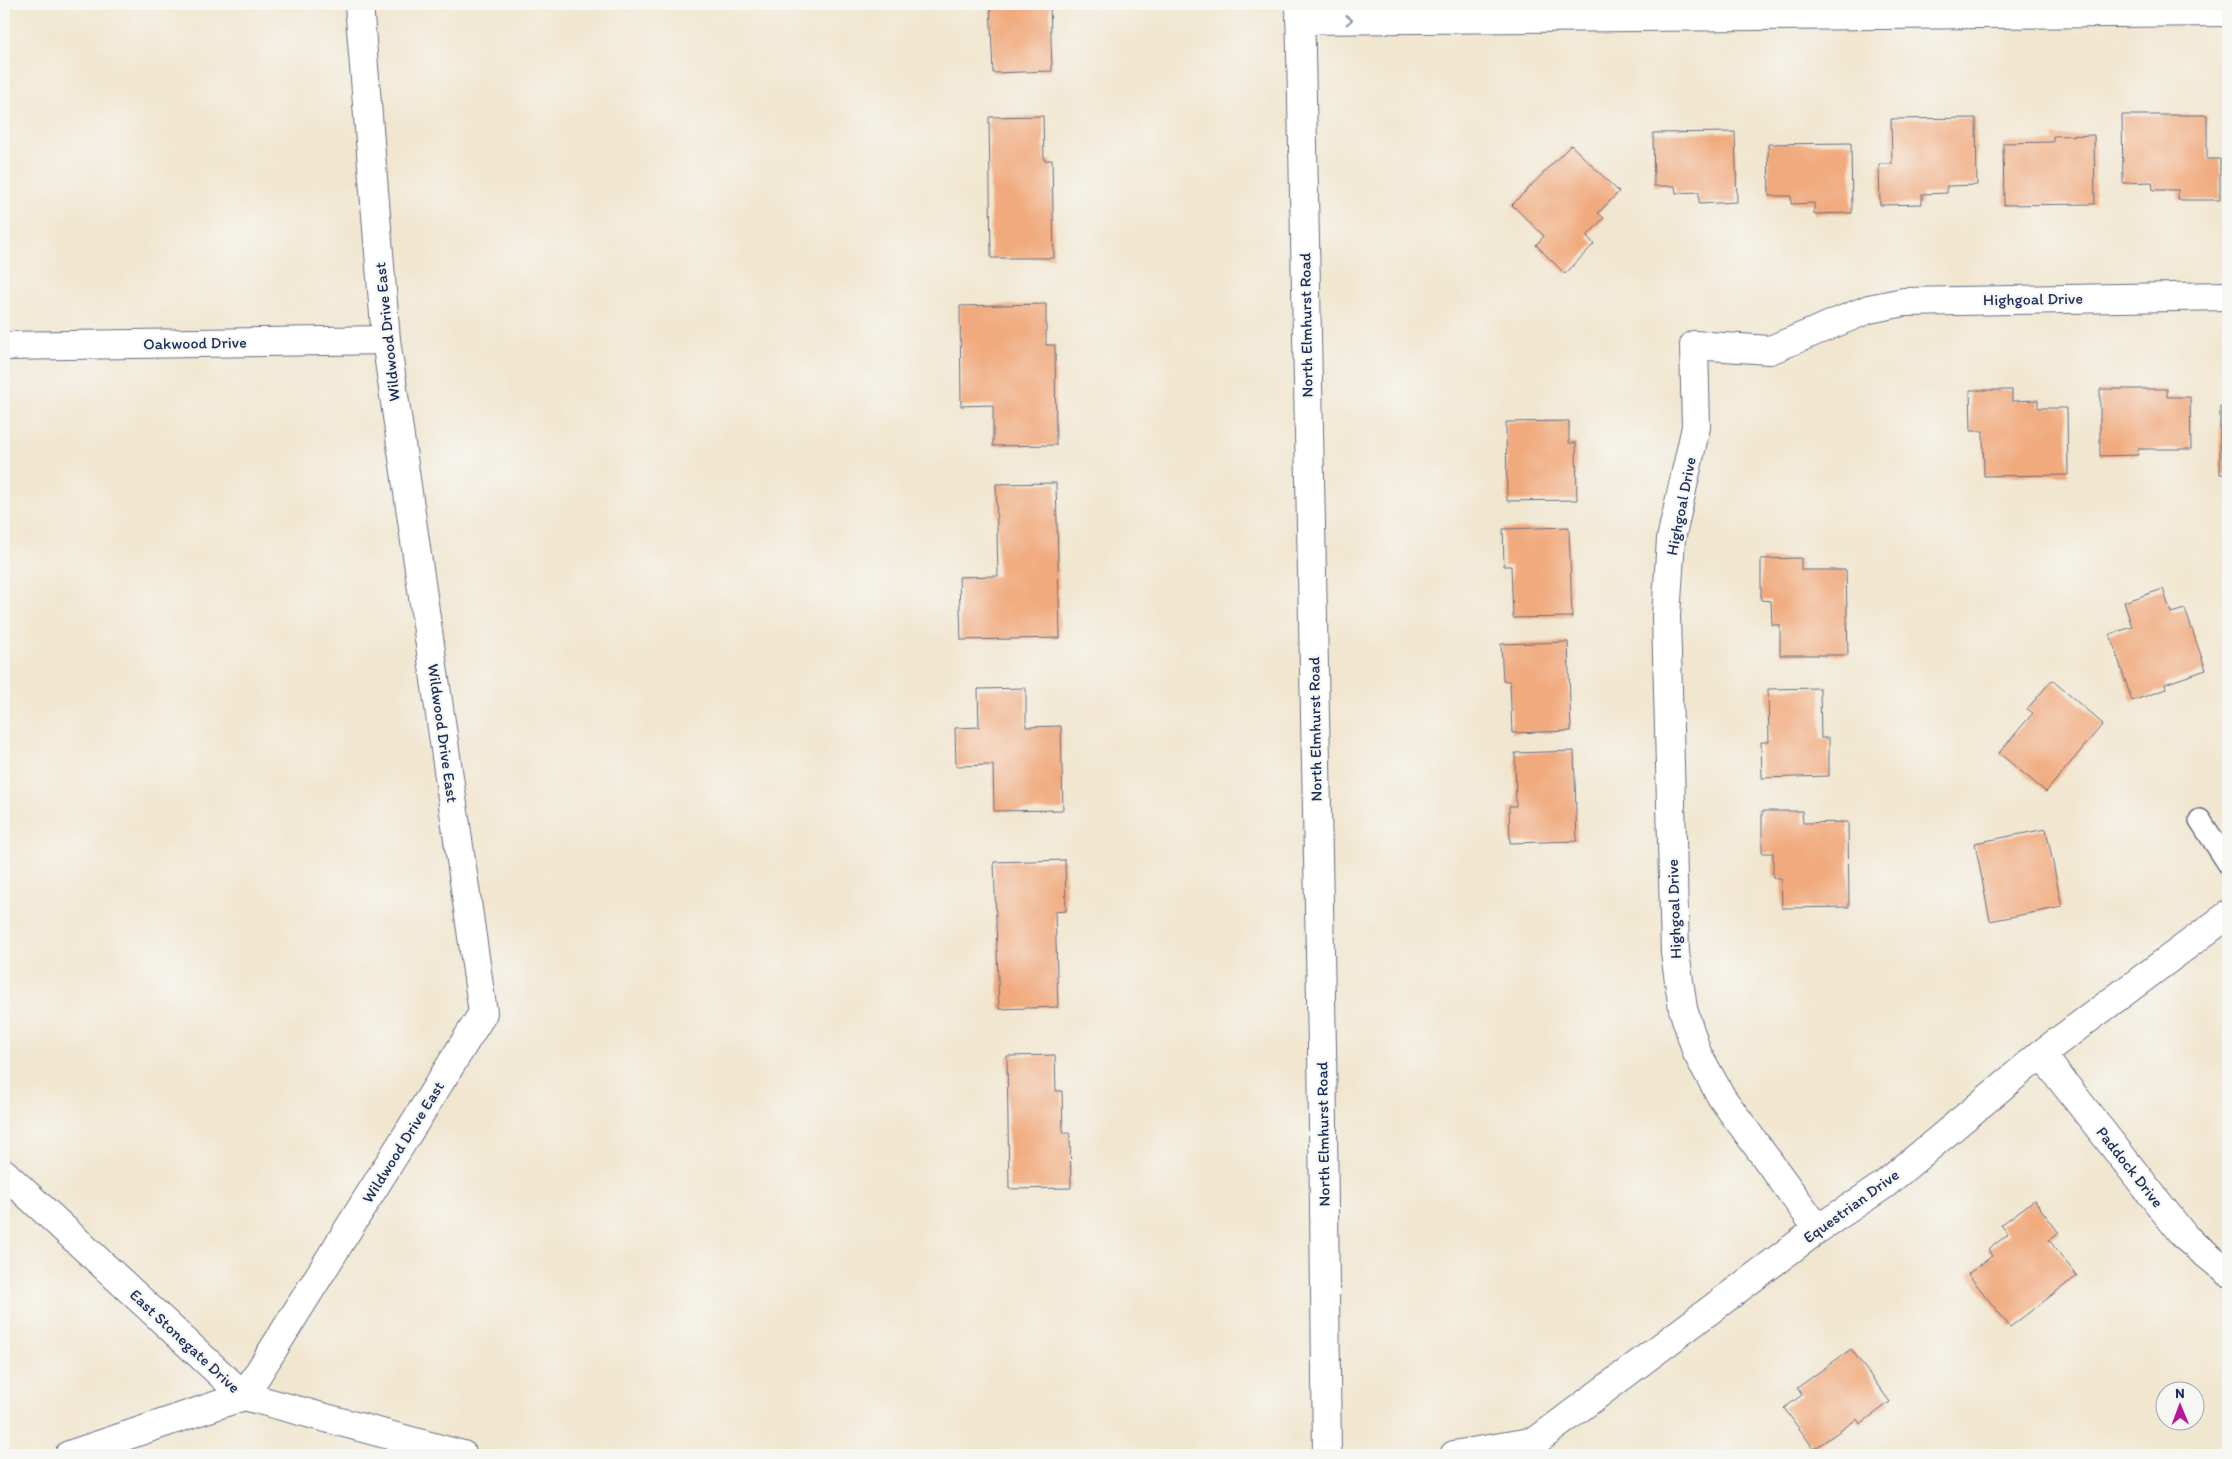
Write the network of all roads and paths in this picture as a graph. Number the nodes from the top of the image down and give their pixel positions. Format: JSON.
{"nodes":[{"id":1,"x":359,"y":4,"type":"edge"},
{"id":2,"x":1300,"y":12,"type":"edge"},
{"id":3,"x":2228,"y":12,"type":"edge"},
{"id":4,"x":2228,"y":296,"type":"edge"},
{"id":5,"x":386,"y":340,"type":"junction"},
{"id":6,"x":4,"y":346,"type":"edge"},
{"id":7,"x":2200,"y":820,"type":"dead end"},
{"id":8,"x":2228,"y":863,"type":"edge"},
{"id":9,"x":2228,"y":915,"type":"edge"},
{"id":10,"x":2041,"y":1054,"type":"junction"},
{"id":11,"x":4,"y":1173,"type":"edge"},
{"id":12,"x":1818,"y":1229,"type":"junction"},
{"id":13,"x":2228,"y":1272,"type":"edge"},
{"id":14,"x":244,"y":1396,"type":"junction"},
{"id":15,"x":69,"y":1455,"type":"edge"},
{"id":16,"x":463,"y":1455,"type":"edge"},
{"id":17,"x":1327,"y":1455,"type":"edge"},
{"id":18,"x":1454,"y":1455,"type":"edge"}],
"edges":[{"from":1,"to":5,"type":"street","name":"Wildwood Drive East"},
{"from":2,"to":3,"type":"street","one_way":true},
{"from":2,"to":17,"type":"street","name":"North Elmhurst Road"},
{"from":4,"to":12,"type":"street","name":"Highgoal Drive"},
{"from":5,"to":6,"type":"street","name":"Oakwood Drive"},
{"from":5,"to":14,"type":"street","name":"Wildwood Drive East"},
{"from":7,"to":8,"type":"lane"},
{"from":9,"to":10,"type":"street","name":"Equestrian Drive"},
{"from":10,"to":12,"type":"street","name":"Equestrian Drive"},
{"from":10,"to":13,"type":"street","name":"Paddock Drive"},
{"from":11,"to":14,"type":"street","name":"East Stonegate Drive"},
{"from":12,"to":18,"type":"street","name":"Equestrian Drive"},
{"from":14,"to":15,"type":"street"},
{"from":14,"to":16,"type":"street","name":"East Stonegate Drive"}]}
